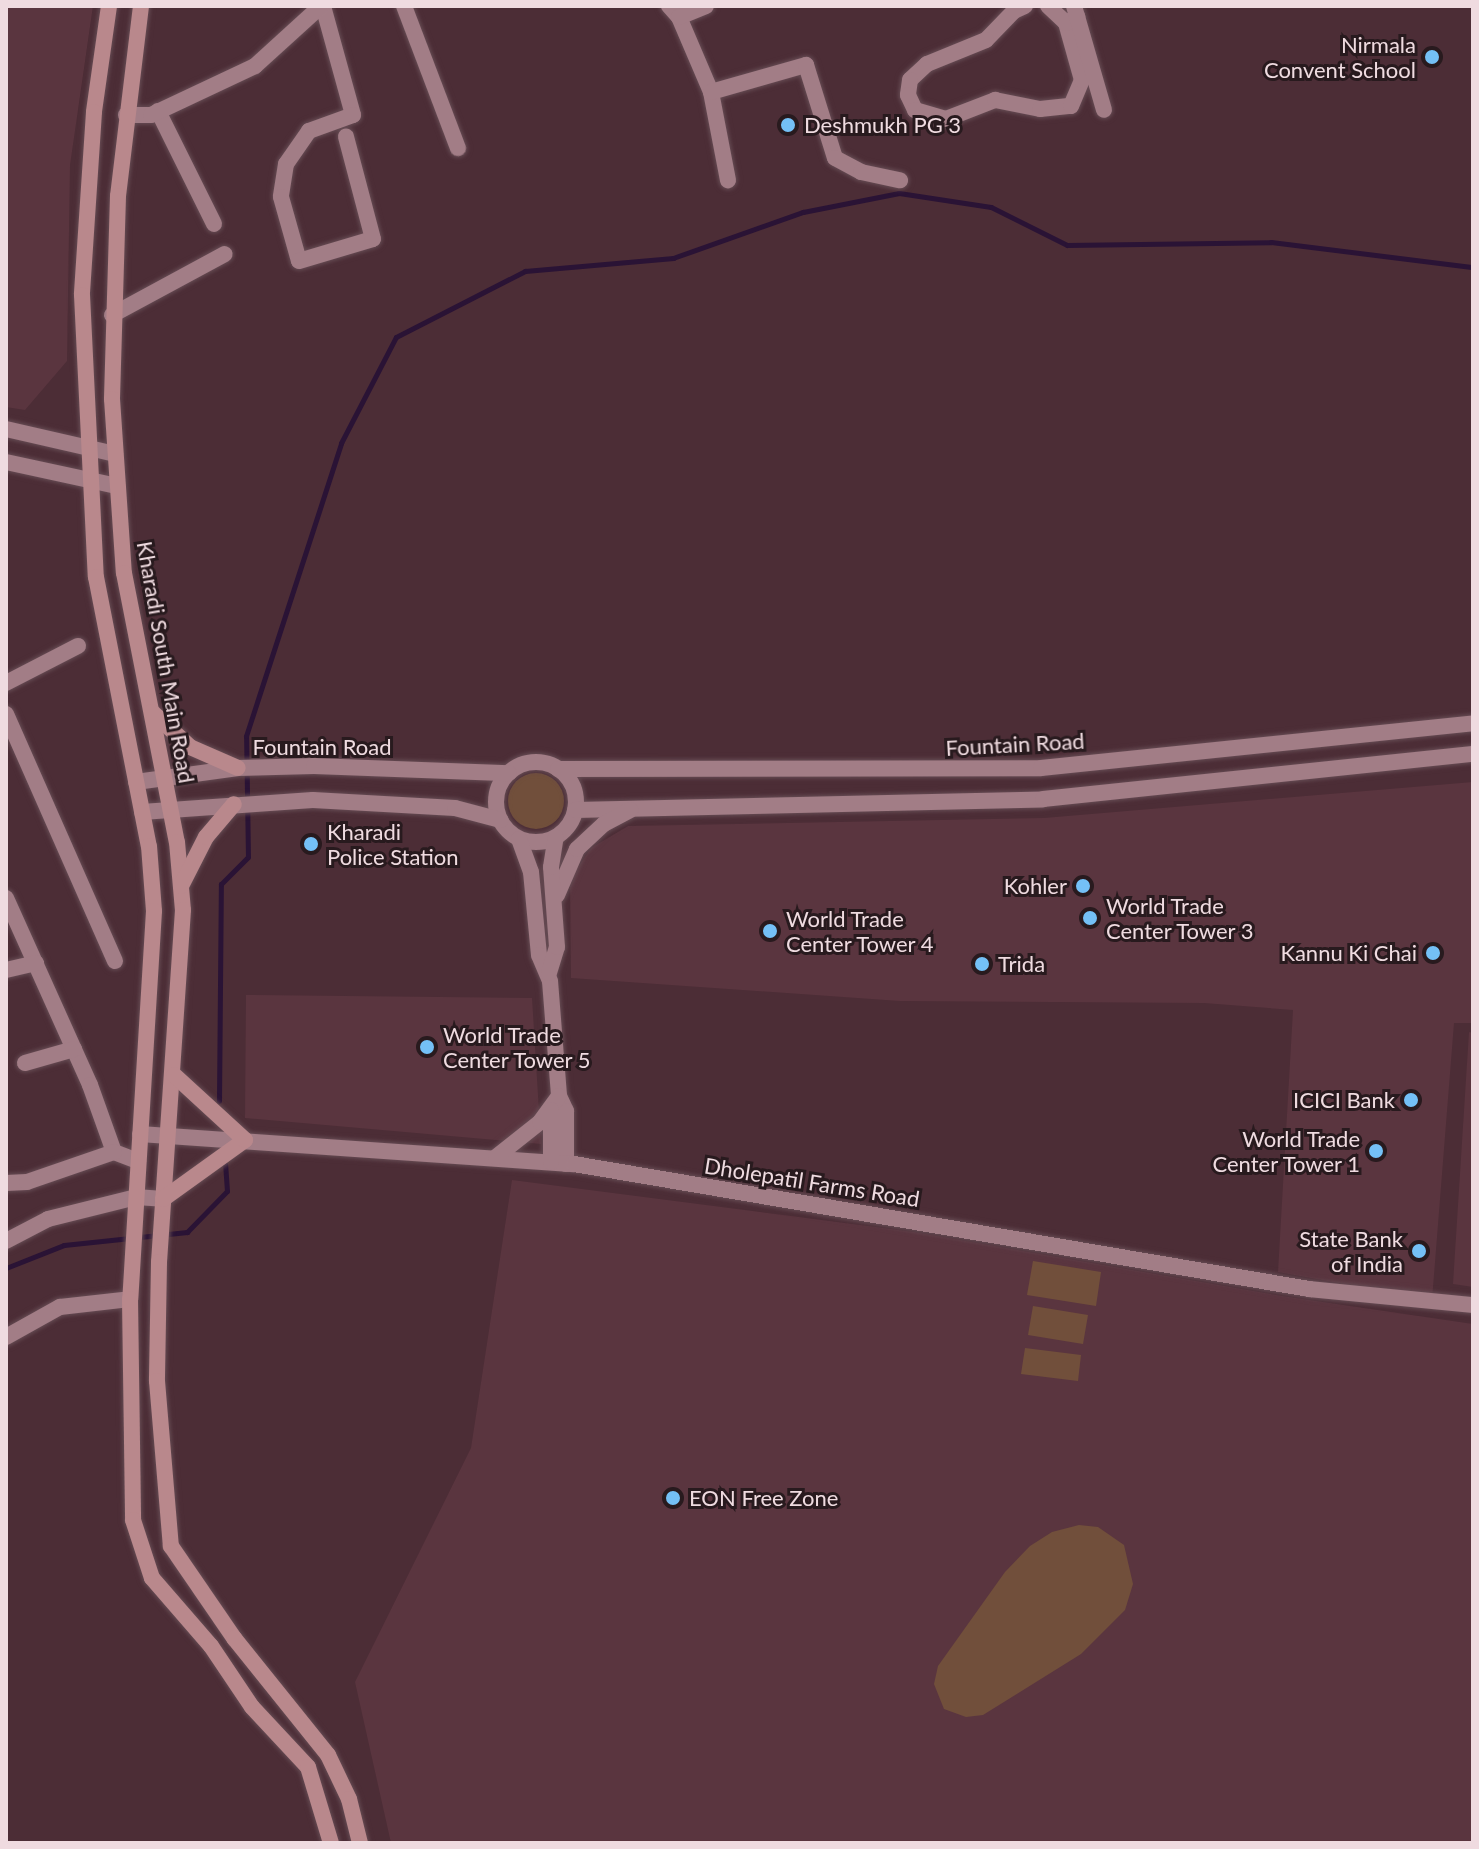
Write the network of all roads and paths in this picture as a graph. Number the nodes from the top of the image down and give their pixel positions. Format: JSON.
{"nodes":[{"id":1,"x":109,"y":6,"type":"edge"},
{"id":2,"x":141,"y":6,"type":"edge"},
{"id":3,"x":322,"y":6,"type":"edge"},
{"id":4,"x":404,"y":6,"type":"edge"},
{"id":5,"x":706,"y":6,"type":"edge"},
{"id":6,"x":1025,"y":6,"type":"edge"},
{"id":7,"x":1048,"y":6,"type":"edge"},
{"id":8,"x":674,"y":11,"type":"edge"},
{"id":9,"x":1072,"y":15,"type":"edge"},
{"id":10,"x":711,"y":92,"type":"junction"},
{"id":11,"x":1104,"y":110,"type":"dead end"},
{"id":12,"x":158,"y":111,"type":"junction"},
{"id":13,"x":126,"y":115,"type":"junction"},
{"id":14,"x":346,"y":137,"type":"dead end"},
{"id":15,"x":458,"y":148,"type":"dead end"},
{"id":16,"x":728,"y":180,"type":"dead end"},
{"id":17,"x":900,"y":180,"type":"dead end"},
{"id":18,"x":214,"y":224,"type":"dead end"},
{"id":19,"x":225,"y":254,"type":"dead end"},
{"id":20,"x":112,"y":315,"type":"junction"},
{"id":21,"x":6,"y":429,"type":"edge"},
{"id":22,"x":86,"y":445,"type":"junction"},
{"id":23,"x":115,"y":454,"type":"junction"},
{"id":24,"x":6,"y":462,"type":"edge"},
{"id":25,"x":88,"y":479,"type":"junction"},
{"id":26,"x":117,"y":486,"type":"junction"},
{"id":27,"x":78,"y":646,"type":"dead end"},
{"id":28,"x":6,"y":683,"type":"edge"},
{"id":29,"x":152,"y":712,"type":"junction"},
{"id":30,"x":6,"y":714,"type":"edge"},
{"id":31,"x":1473,"y":723,"type":"edge"},
{"id":32,"x":1473,"y":754,"type":"edge"},
{"id":33,"x":240,"y":768,"type":"junction"},
{"id":34,"x":558,"y":769,"type":"junction"},
{"id":35,"x":509,"y":773,"type":"junction"},
{"id":36,"x":164,"y":779,"type":"junction"},
{"id":37,"x":136,"y":782,"type":"junction"},
{"id":38,"x":238,"y":804,"type":"junction"},
{"id":39,"x":636,"y":807,"type":"junction"},
{"id":40,"x":170,"y":809,"type":"junction"},
{"id":41,"x":575,"y":810,"type":"junction"},
{"id":42,"x":142,"y":812,"type":"junction"},
{"id":43,"x":500,"y":820,"type":"junction"},
{"id":44,"x":556,"y":837,"type":"junction"},
{"id":45,"x":519,"y":839,"type":"junction"},
{"id":46,"x":181,"y":886,"type":"junction"},
{"id":47,"x":6,"y":898,"type":"edge"},
{"id":48,"x":555,"y":908,"type":"junction"},
{"id":49,"x":115,"y":961,"type":"dead end"},
{"id":50,"x":36,"y":963,"type":"junction"},
{"id":51,"x":6,"y":970,"type":"edge"},
{"id":52,"x":549,"y":973,"type":"junction"},
{"id":53,"x":74,"y":1049,"type":"junction"},
{"id":54,"x":25,"y":1063,"type":"dead end"},
{"id":55,"x":174,"y":1075,"type":"junction"},
{"id":56,"x":555,"y":1103,"type":"junction"},
{"id":57,"x":140,"y":1134,"type":"junction"},
{"id":58,"x":168,"y":1135,"type":"junction"},
{"id":59,"x":245,"y":1140,"type":"junction"},
{"id":60,"x":114,"y":1152,"type":"junction"},
{"id":61,"x":496,"y":1157,"type":"junction"},
{"id":62,"x":138,"y":1161,"type":"junction"},
{"id":63,"x":558,"y":1163,"type":"junction"},
{"id":64,"x":6,"y":1183,"type":"edge"},
{"id":65,"x":136,"y":1197,"type":"junction"},
{"id":66,"x":163,"y":1208,"type":"junction"},
{"id":67,"x":6,"y":1241,"type":"edge"},
{"id":68,"x":132,"y":1253,"type":"junction"},
{"id":69,"x":159,"y":1254,"type":"junction"},
{"id":70,"x":130,"y":1299,"type":"junction"},
{"id":71,"x":1473,"y":1305,"type":"edge"},
{"id":72,"x":6,"y":1337,"type":"edge"},
{"id":73,"x":331,"y":1843,"type":"edge"},
{"id":74,"x":360,"y":1843,"type":"edge"}],
"edges":[{"from":1,"to":22,"type":"main road"},
{"from":2,"to":13,"type":"main road","name":"Kharadi South Main Road"},
{"from":3,"to":12,"type":"street"},
{"from":3,"to":14,"type":"street"},
{"from":4,"to":15,"type":"street"},
{"from":5,"to":8,"type":"street"},
{"from":6,"to":9,"type":"street"},
{"from":7,"to":9,"type":"street"},
{"from":8,"to":10,"type":"street"},
{"from":9,"to":11,"type":"street"},
{"from":10,"to":16,"type":"street"},
{"from":10,"to":17,"type":"street"},
{"from":12,"to":13,"type":"street"},
{"from":12,"to":18,"type":"street"},
{"from":13,"to":20,"type":"main road","name":"Kharadi South Main Road"},
{"from":19,"to":20,"type":"street"},
{"from":20,"to":23,"type":"main road","name":"Kharadi South Main Road"},
{"from":21,"to":22,"type":"street"},
{"from":22,"to":23,"type":"street"},
{"from":22,"to":25,"type":"main road"},
{"from":23,"to":26,"type":"main road","name":"Kharadi South Main Road"},
{"from":24,"to":25,"type":"street"},
{"from":25,"to":26,"type":"street"},
{"from":25,"to":37,"type":"main road"},
{"from":26,"to":29,"type":"main road","name":"Kharadi South Main Road"},
{"from":27,"to":28,"type":"street"},
{"from":29,"to":33,"type":"main road"},
{"from":29,"to":36,"type":"main road","name":"Kharadi South Main Road"},
{"from":30,"to":49,"type":"street"},
{"from":31,"to":34,"type":"street","name":"Fountain Road"},
{"from":32,"to":39,"type":"street"},
{"from":33,"to":35,"type":"street","name":"Fountain Road"},
{"from":33,"to":36,"type":"street","name":"Fountain Road"},
{"from":34,"to":35,"type":"street","name":"Fountain Road"},
{"from":34,"to":41,"type":"street"},
{"from":35,"to":43,"type":"street"},
{"from":36,"to":37,"type":"street","name":"Fountain Road"},
{"from":36,"to":40,"type":"main road","name":"Kharadi South Main Road"},
{"from":37,"to":42,"type":"main road"},
{"from":38,"to":40,"type":"street"},
{"from":38,"to":43,"type":"street"},
{"from":38,"to":46,"type":"main road"},
{"from":39,"to":41,"type":"street"},
{"from":39,"to":48,"type":"street"},
{"from":40,"to":42,"type":"street"},
{"from":40,"to":46,"type":"main road","name":"Kharadi South Main Road"},
{"from":41,"to":44,"type":"street"},
{"from":42,"to":57,"type":"main road"},
{"from":43,"to":45,"type":"street"},
{"from":44,"to":45,"type":"street"},
{"from":44,"to":48,"type":"street"},
{"from":45,"to":52,"type":"street"},
{"from":46,"to":55,"type":"main road","name":"Kharadi South Main Road"},
{"from":47,"to":50,"type":"street"},
{"from":48,"to":52,"type":"street"},
{"from":50,"to":51,"type":"street"},
{"from":50,"to":53,"type":"street"},
{"from":52,"to":56,"type":"street"},
{"from":53,"to":54,"type":"street"},
{"from":53,"to":60,"type":"street"},
{"from":55,"to":58,"type":"main road","name":"Kharadi South Main Road"},
{"from":55,"to":59,"type":"main road"},
{"from":56,"to":61,"type":"street"},
{"from":56,"to":63,"type":"street"},
{"from":57,"to":58,"type":"street","name":"Dholepatil Farms Road"},
{"from":57,"to":62,"type":"main road"},
{"from":58,"to":59,"type":"street","name":"Dholepatil Farms Road"},
{"from":58,"to":66,"type":"main road","name":"Kharadi South Main Road"},
{"from":59,"to":61,"type":"street","name":"Dholepatil Farms Road"},
{"from":59,"to":66,"type":"main road"},
{"from":60,"to":62,"type":"street"},
{"from":60,"to":64,"type":"street"},
{"from":61,"to":63,"type":"street","name":"Dholepatil Farms Road"},
{"from":62,"to":65,"type":"main road"},
{"from":63,"to":71,"type":"street","name":"Dholepatil Farms Road"},
{"from":65,"to":66,"type":"street"},
{"from":65,"to":67,"type":"street"},
{"from":65,"to":68,"type":"main road"},
{"from":66,"to":69,"type":"main road","name":"Kharadi South Main Road"},
{"from":68,"to":69,"type":"main road"},
{"from":68,"to":70,"type":"main road"},
{"from":69,"to":74,"type":"main road","name":"Kharadi South Main Road"},
{"from":70,"to":72,"type":"street"},
{"from":70,"to":73,"type":"main road"}]}
